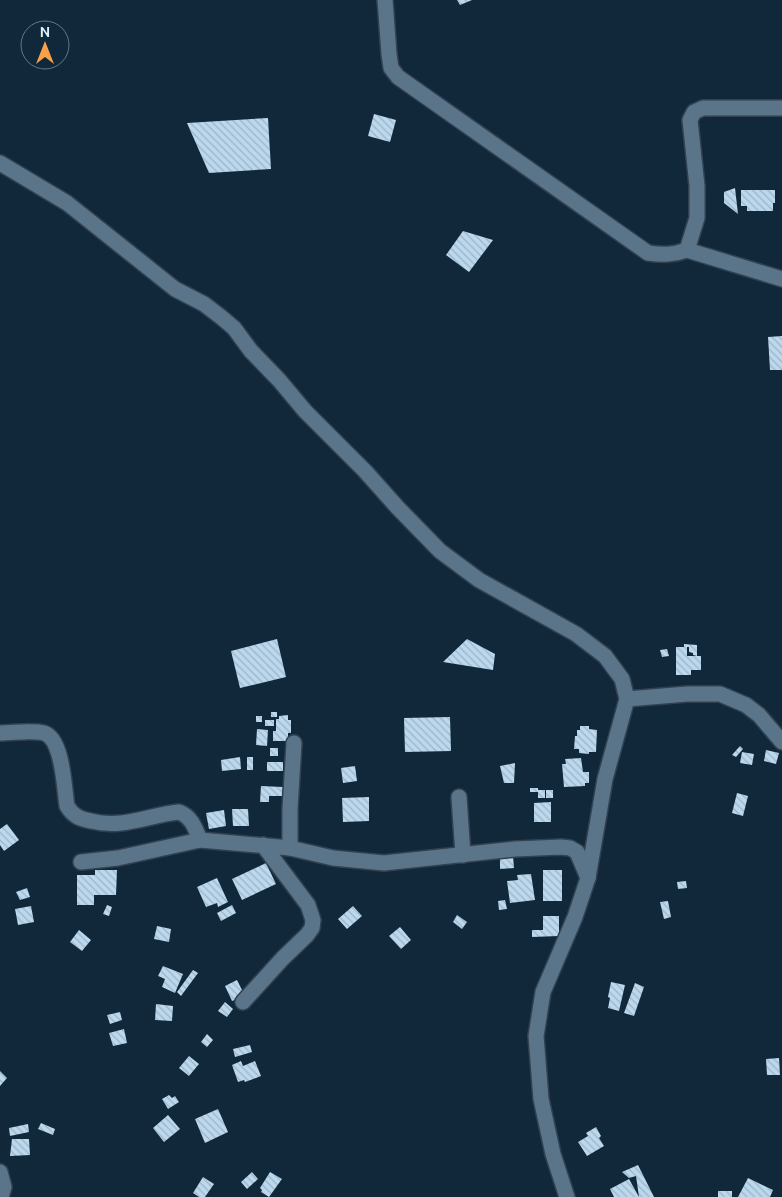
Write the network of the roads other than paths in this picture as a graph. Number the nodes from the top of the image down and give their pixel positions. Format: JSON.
{"nodes":[{"id":1,"x":385,"y":0,"type":"edge"},
{"id":2,"x":782,"y":108,"type":"edge"},
{"id":3,"x":0,"y":163,"type":"edge"},
{"id":4,"x":686,"y":250,"type":"junction"},
{"id":5,"x":782,"y":279,"type":"edge"},
{"id":6,"x":627,"y":699,"type":"junction"},
{"id":7,"x":0,"y":733,"type":"edge"},
{"id":8,"x":782,"y":742,"type":"edge"},
{"id":9,"x":294,"y":743,"type":"dead end"},
{"id":10,"x":459,"y":797,"type":"dead end"},
{"id":11,"x":200,"y":840,"type":"junction"},
{"id":12,"x":263,"y":845,"type":"junction"},
{"id":13,"x":290,"y":848,"type":"junction"},
{"id":14,"x":464,"y":855,"type":"junction"},
{"id":15,"x":80,"y":862,"type":"dead end"},
{"id":16,"x":588,"y":878,"type":"junction"},
{"id":17,"x":243,"y":1002,"type":"dead end"},
{"id":18,"x":0,"y":1172,"type":"edge"},
{"id":19,"x":1,"y":1197,"type":"edge"},
{"id":20,"x":567,"y":1197,"type":"edge"}],
"edges":[{"from":1,"to":4,"type":"street"},
{"from":2,"to":4,"type":"street"},
{"from":3,"to":6,"type":"street"},
{"from":4,"to":5,"type":"street"},
{"from":6,"to":8,"type":"street"},
{"from":6,"to":16,"type":"street"},
{"from":7,"to":11,"type":"street"},
{"from":9,"to":13,"type":"street"},
{"from":10,"to":14,"type":"street"},
{"from":11,"to":12,"type":"street"},
{"from":11,"to":15,"type":"street"},
{"from":12,"to":13,"type":"street"},
{"from":12,"to":17,"type":"street"},
{"from":13,"to":14,"type":"street"},
{"from":14,"to":16,"type":"street"},
{"from":16,"to":20,"type":"street"},
{"from":18,"to":19,"type":"street"}]}
